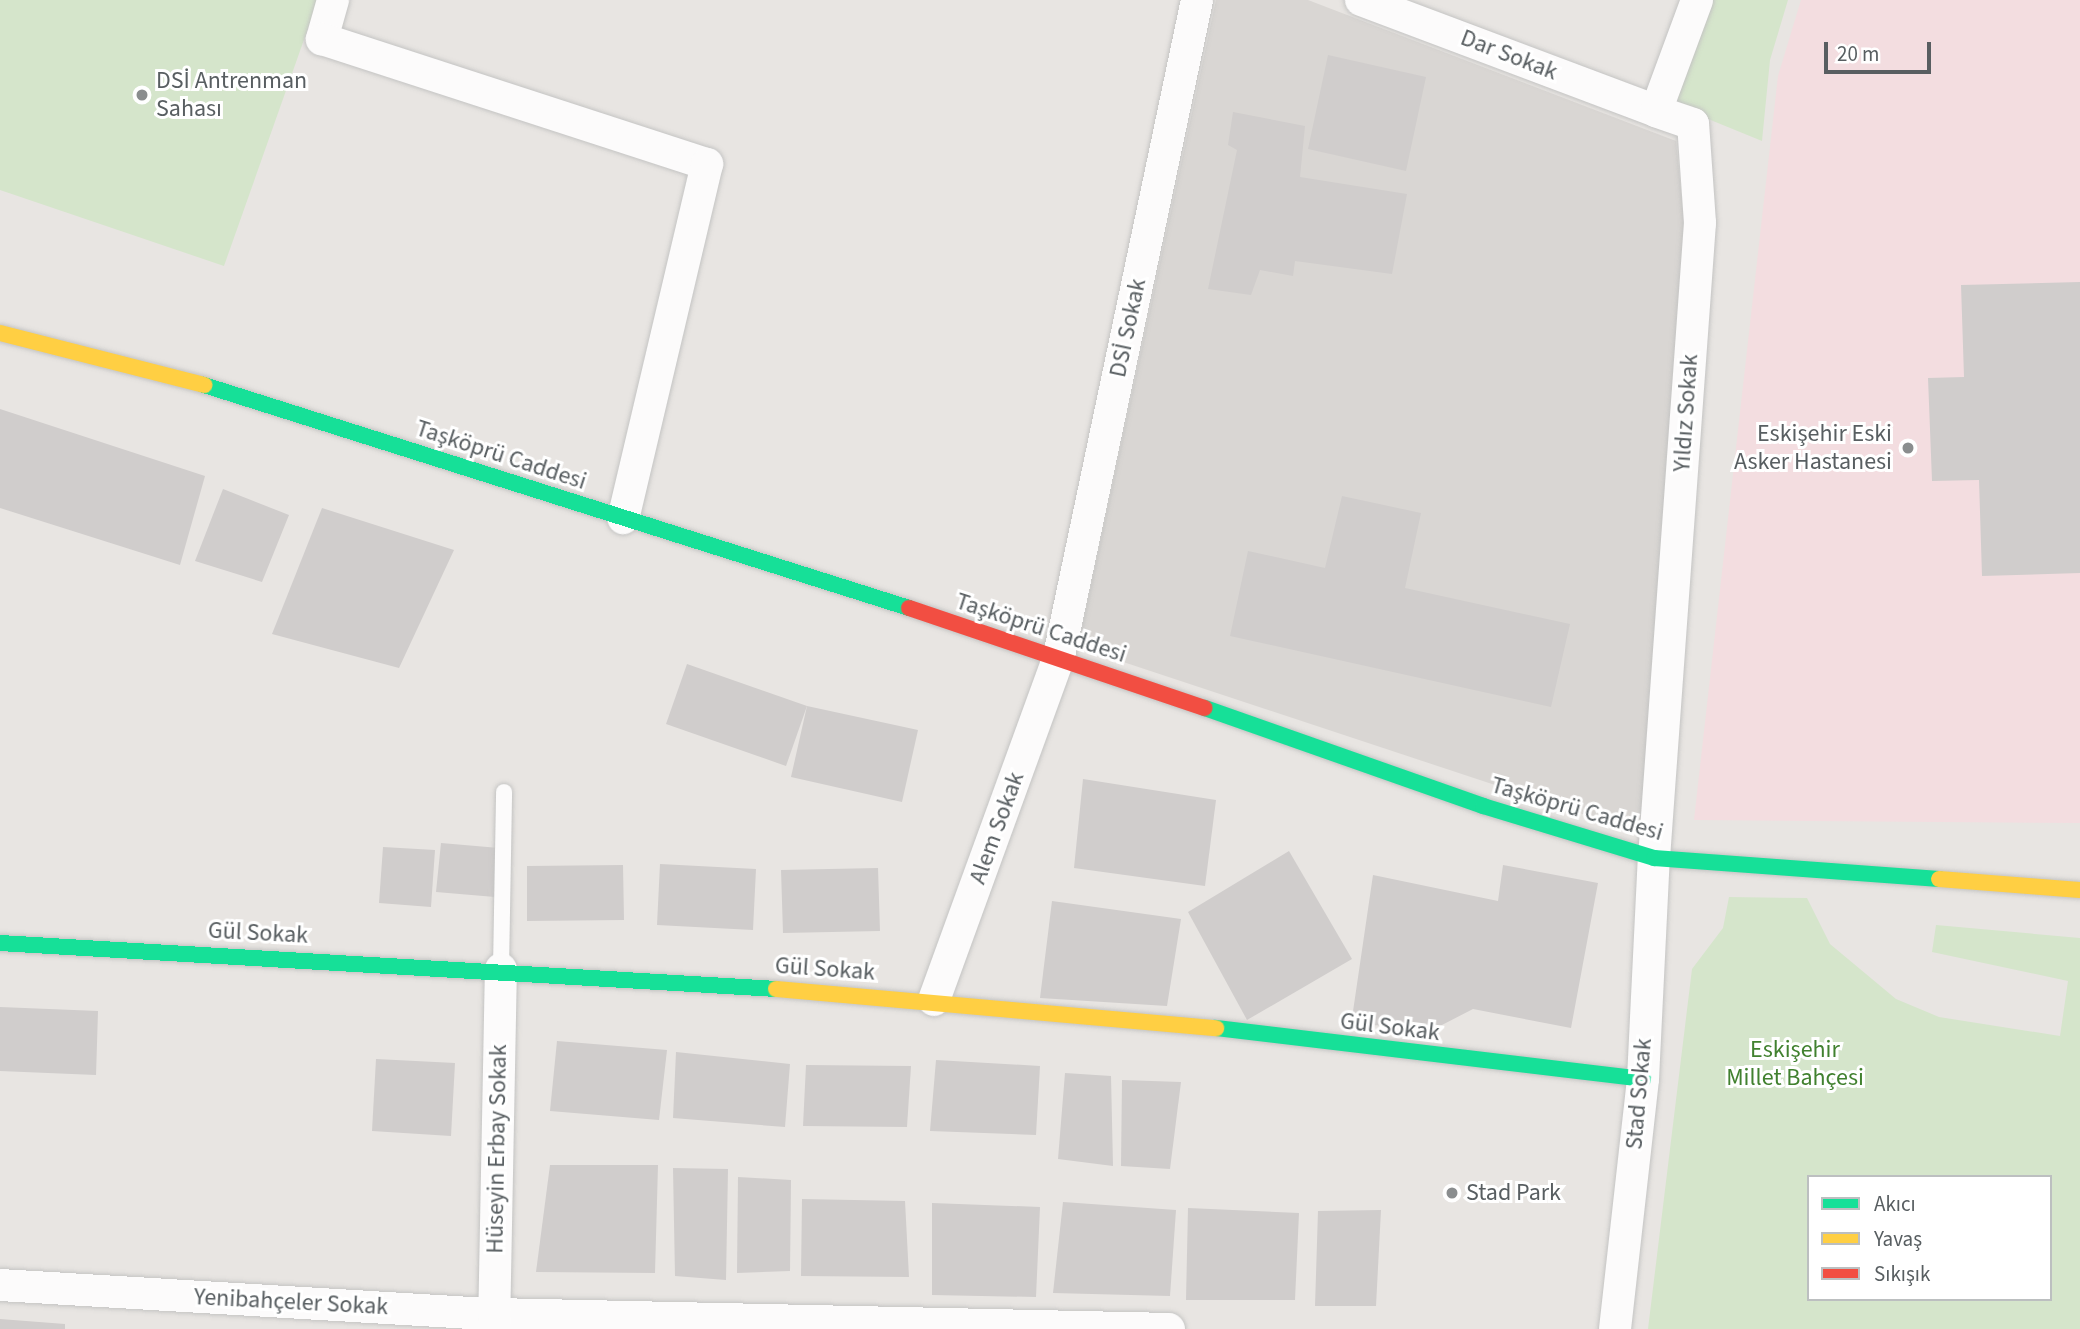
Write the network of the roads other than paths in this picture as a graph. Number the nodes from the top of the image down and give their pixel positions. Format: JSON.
{"nodes":[{"id":1,"x":333,"y":0,"type":"edge"},
{"id":2,"x":1197,"y":0,"type":"edge"},
{"id":3,"x":1361,"y":0,"type":"edge"},
{"id":4,"x":1697,"y":0,"type":"edge"},
{"id":5,"x":1656,"y":111,"type":"junction"},
{"id":6,"x":0,"y":333,"type":"edge"},
{"id":7,"x":623,"y":518,"type":"junction"},
{"id":8,"x":1059,"y":656,"type":"junction"},
{"id":9,"x":504,"y":793,"type":"dead end"},
{"id":10,"x":1654,"y":858,"type":"junction"},
{"id":11,"x":2080,"y":890,"type":"edge"},
{"id":12,"x":0,"y":943,"type":"edge"},
{"id":13,"x":501,"y":969,"type":"junction"},
{"id":14,"x":934,"y":1000,"type":"junction"},
{"id":15,"x":1643,"y":1079,"type":"junction"},
{"id":16,"x":0,"y":1285,"type":"edge"},
{"id":17,"x":494,"y":1322,"type":"edge"},
{"id":18,"x":1169,"y":1329,"type":"edge"},
{"id":19,"x":1615,"y":1329,"type":"edge"}],
"edges":[{"from":1,"to":7,"type":"street"},
{"from":2,"to":8,"type":"street","name":"DSİ Sokak"},
{"from":3,"to":5,"type":"street","name":"Dar Sokak"},
{"from":4,"to":5,"type":"street"},
{"from":5,"to":10,"type":"street","name":"Yıldız Sokak"},
{"from":6,"to":7,"type":"main road","name":"Taşköprü Caddesi"},
{"from":7,"to":8,"type":"main road","name":"Taşköprü Caddesi"},
{"from":8,"to":10,"type":"main road","name":"Taşköprü Caddesi"},
{"from":8,"to":14,"type":"street","name":"Alem Sokak"},
{"from":9,"to":13,"type":"lane"},
{"from":10,"to":11,"type":"main road","name":"Taşköprü Caddesi"},
{"from":10,"to":15,"type":"street","name":"Stad Sokak"},
{"from":12,"to":13,"type":"main road","name":"Gül Sokak"},
{"from":13,"to":14,"type":"main road","name":"Gül Sokak"},
{"from":13,"to":17,"type":"street","name":"Hüseyin Erbay Sokak"},
{"from":14,"to":15,"type":"main road","name":"Gül Sokak"},
{"from":15,"to":19,"type":"street","name":"Stad Sokak"},
{"from":16,"to":17,"type":"street","name":"Yenibahçeler Sokak"},
{"from":17,"to":18,"type":"street","name":"Yenibahçeler Sokak"}]}
